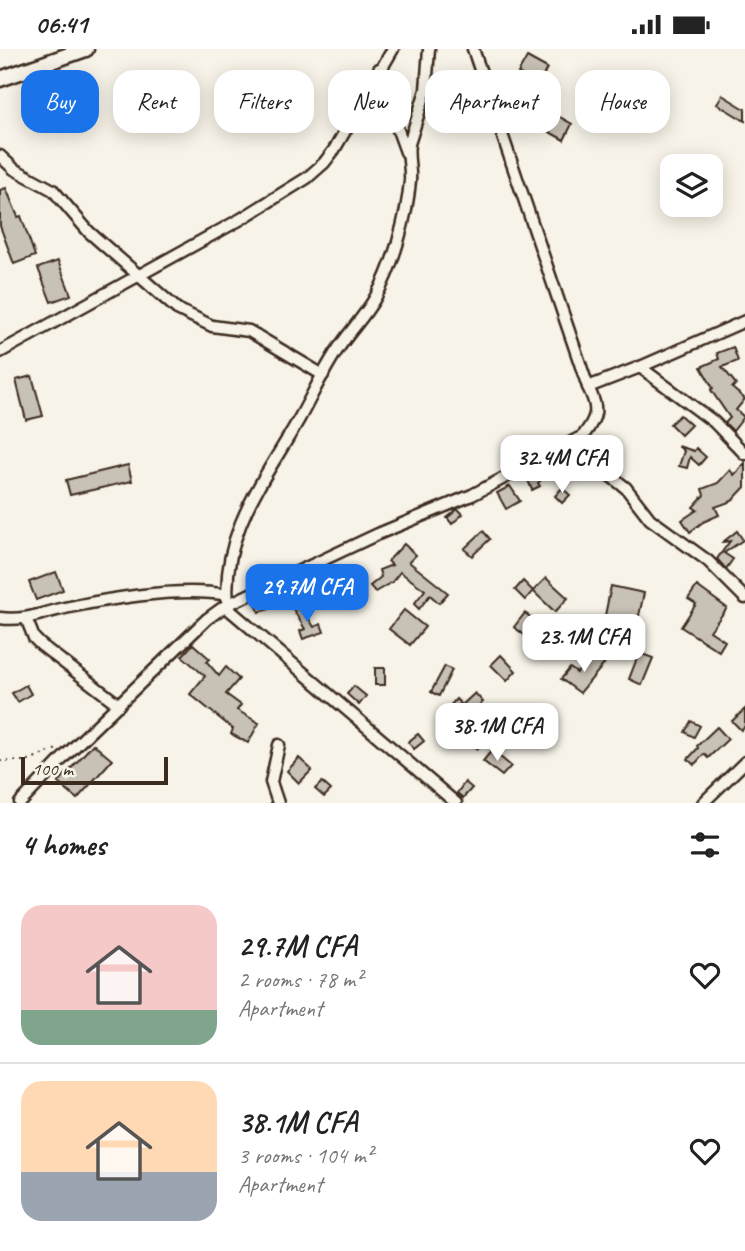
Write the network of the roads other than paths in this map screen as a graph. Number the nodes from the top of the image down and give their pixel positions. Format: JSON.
{"nodes":[{"id":1,"x":86,"y":49,"type":"edge"},
{"id":2,"x":393,"y":49,"type":"edge"},
{"id":3,"x":429,"y":49,"type":"edge"},
{"id":4,"x":473,"y":49,"type":"edge"},
{"id":5,"x":379,"y":69,"type":"junction"},
{"id":6,"x":0,"y":79,"type":"edge"},
{"id":7,"x":407,"y":154,"type":"junction"},
{"id":8,"x":0,"y":156,"type":"edge"},
{"id":9,"x":139,"y":274,"type":"junction"},
{"id":10,"x":744,"y":322,"type":"edge"},
{"id":11,"x":0,"y":352,"type":"edge"},
{"id":12,"x":640,"y":367,"type":"junction"},
{"id":13,"x":323,"y":375,"type":"junction"},
{"id":14,"x":588,"y":387,"type":"junction"},
{"id":15,"x":575,"y":441,"type":"junction"},
{"id":16,"x":745,"y":454,"type":"edge"},
{"id":17,"x":745,"y":598,"type":"edge"},
{"id":18,"x":227,"y":602,"type":"junction"},
{"id":19,"x":0,"y":618,"type":"edge"},
{"id":20,"x":26,"y":618,"type":"junction"},
{"id":21,"x":119,"y":705,"type":"junction"},
{"id":22,"x":279,"y":745,"type":"dead end"},
{"id":23,"x":745,"y":762,"type":"edge"},
{"id":24,"x":20,"y":803,"type":"edge"},
{"id":25,"x":278,"y":803,"type":"edge"},
{"id":26,"x":456,"y":803,"type":"edge"},
{"id":27,"x":703,"y":803,"type":"edge"}],
"edges":[{"from":1,"to":6,"type":"highway"},
{"from":2,"to":5,"type":"street"},
{"from":3,"to":7,"type":"street"},
{"from":4,"to":14,"type":"street"},
{"from":5,"to":7,"type":"street"},
{"from":5,"to":9,"type":"street"},
{"from":7,"to":13,"type":"street"},
{"from":8,"to":9,"type":"street"},
{"from":9,"to":11,"type":"street"},
{"from":9,"to":13,"type":"street"},
{"from":10,"to":12,"type":"street"},
{"from":12,"to":14,"type":"street"},
{"from":12,"to":16,"type":"street"},
{"from":13,"to":18,"type":"street"},
{"from":14,"to":15,"type":"street"},
{"from":15,"to":17,"type":"street"},
{"from":15,"to":18,"type":"street"},
{"from":18,"to":20,"type":"street"},
{"from":18,"to":21,"type":"street"},
{"from":18,"to":26,"type":"street"},
{"from":19,"to":20,"type":"street"},
{"from":20,"to":21,"type":"street"},
{"from":21,"to":24,"type":"street"},
{"from":22,"to":25,"type":"street"},
{"from":23,"to":27,"type":"street"}]}
